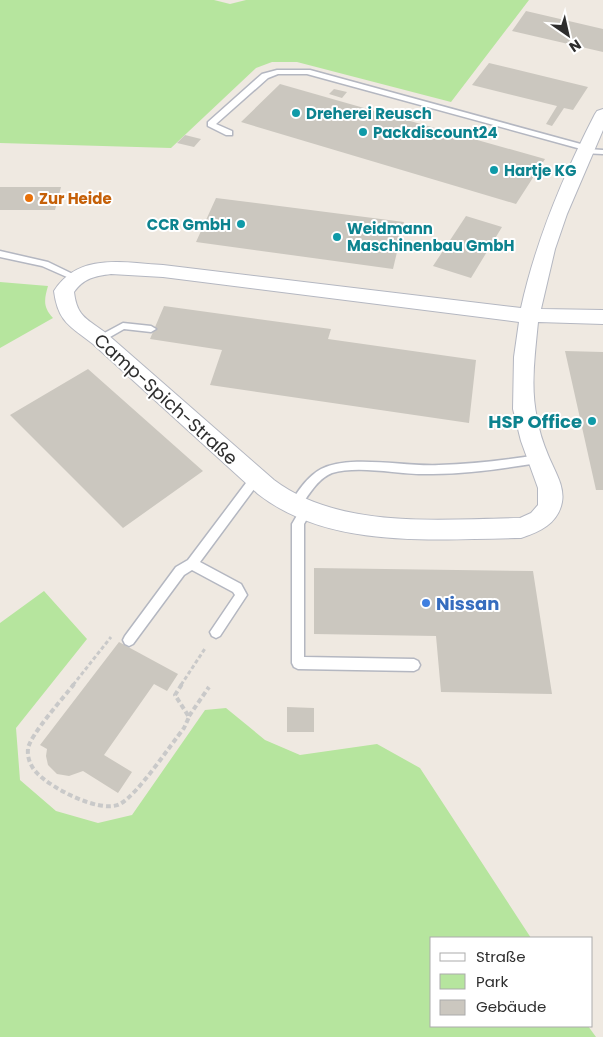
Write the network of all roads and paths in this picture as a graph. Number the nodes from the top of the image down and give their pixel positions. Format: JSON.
{"nodes":[{"id":1,"x":603,"y":114,"type":"edge"},
{"id":2,"x":229,"y":133,"type":"dead end"},
{"id":3,"x":584,"y":150,"type":"junction"},
{"id":4,"x":603,"y":152,"type":"edge"},
{"id":5,"x":0,"y":254,"type":"edge"},
{"id":6,"x":76,"y":278,"type":"junction"},
{"id":7,"x":530,"y":316,"type":"junction"},
{"id":8,"x":603,"y":317,"type":"edge"},
{"id":9,"x":151,"y":329,"type":"dead end"},
{"id":10,"x":100,"y":339,"type":"junction"},
{"id":11,"x":538,"y":458,"type":"junction"},
{"id":12,"x":256,"y":478,"type":"junction"},
{"id":13,"x":300,"y":508,"type":"junction"},
{"id":14,"x":192,"y":564,"type":"junction"},
{"id":15,"x":216,"y":632,"type":"joint"},
{"id":16,"x":129,"y":640,"type":"joint"},
{"id":17,"x":414,"y":665,"type":"dead end"},
{"id":18,"x":209,"y":687,"type":"dead end"},
{"id":19,"x":189,"y":717,"type":"junction"}],
"edges":[{"from":1,"to":3,"type":"street","name":"Camp-Spich-Straße"},
{"from":2,"to":3,"type":"lane"},
{"from":3,"to":4,"type":"lane"},
{"from":3,"to":7,"type":"street","name":"Camp-Spich-Straße"},
{"from":5,"to":6,"type":"lane"},
{"from":6,"to":7,"type":"street"},
{"from":6,"to":10,"type":"street","name":"Camp-Spich-Straße"},
{"from":7,"to":8,"type":"street"},
{"from":7,"to":11,"type":"street","name":"Camp-Spich-Straße"},
{"from":9,"to":10,"type":"lane"},
{"from":10,"to":12,"type":"street","name":"Camp-Spich-Straße"},
{"from":11,"to":13,"type":"lane"},
{"from":11,"to":13,"type":"street","name":"Camp-Spich-Straße"},
{"from":12,"to":13,"type":"street","name":"Camp-Spich-Straße"},
{"from":12,"to":14,"type":"lane"},
{"from":13,"to":17,"type":"lane"},
{"from":14,"to":15,"type":"lane"},
{"from":14,"to":16,"type":"lane"},
{"from":15,"to":19,"type":"path"},
{"from":16,"to":19,"type":"path"},
{"from":18,"to":19,"type":"path"}]}
